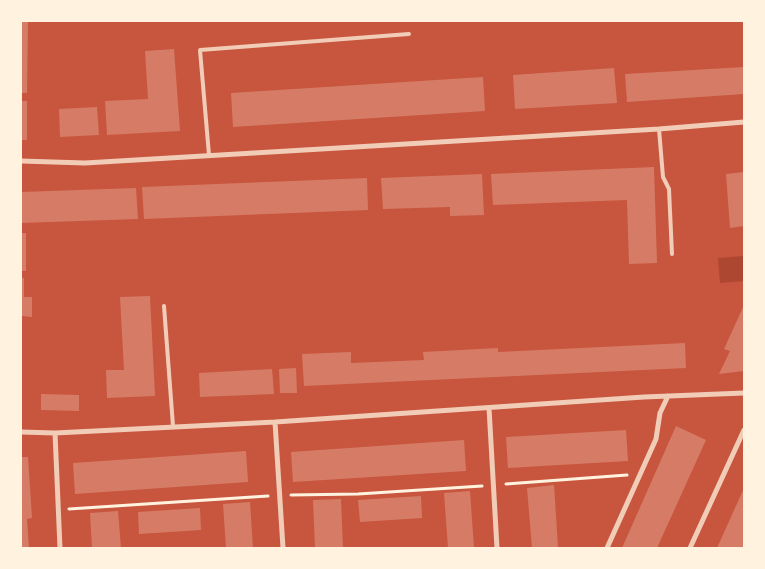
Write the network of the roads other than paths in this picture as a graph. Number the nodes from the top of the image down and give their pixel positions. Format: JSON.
{"nodes":[{"id":1,"x":409,"y":34,"type":"dead end"},
{"id":2,"x":744,"y":122,"type":"edge"},
{"id":3,"x":659,"y":129,"type":"junction"},
{"id":4,"x":210,"y":155,"type":"junction"},
{"id":5,"x":21,"y":161,"type":"edge"},
{"id":6,"x":672,"y":254,"type":"dead end"},
{"id":7,"x":164,"y":306,"type":"dead end"},
{"id":8,"x":744,"y":393,"type":"edge"},
{"id":9,"x":668,"y":396,"type":"junction"},
{"id":10,"x":489,"y":408,"type":"junction"},
{"id":11,"x":276,"y":422,"type":"junction"},
{"id":12,"x":173,"y":426,"type":"junction"},
{"id":13,"x":744,"y":430,"type":"edge"},
{"id":14,"x":21,"y":432,"type":"edge"},
{"id":15,"x":55,"y":433,"type":"junction"},
{"id":16,"x":60,"y":548,"type":"edge"},
{"id":17,"x":283,"y":548,"type":"edge"},
{"id":18,"x":496,"y":548,"type":"edge"},
{"id":19,"x":607,"y":548,"type":"edge"},
{"id":20,"x":690,"y":548,"type":"edge"}],
"edges":[{"from":1,"to":4,"type":"lane"},
{"from":2,"to":3,"type":"street"},
{"from":3,"to":4,"type":"street"},
{"from":3,"to":6,"type":"lane"},
{"from":4,"to":5,"type":"street"},
{"from":7,"to":12,"type":"lane"},
{"from":8,"to":9,"type":"street"},
{"from":9,"to":10,"type":"street"},
{"from":9,"to":19,"type":"street"},
{"from":10,"to":11,"type":"street"},
{"from":10,"to":18,"type":"street"},
{"from":11,"to":12,"type":"street"},
{"from":11,"to":17,"type":"street"},
{"from":12,"to":15,"type":"street"},
{"from":13,"to":20,"type":"street"},
{"from":14,"to":15,"type":"street"},
{"from":15,"to":16,"type":"street"}]}
